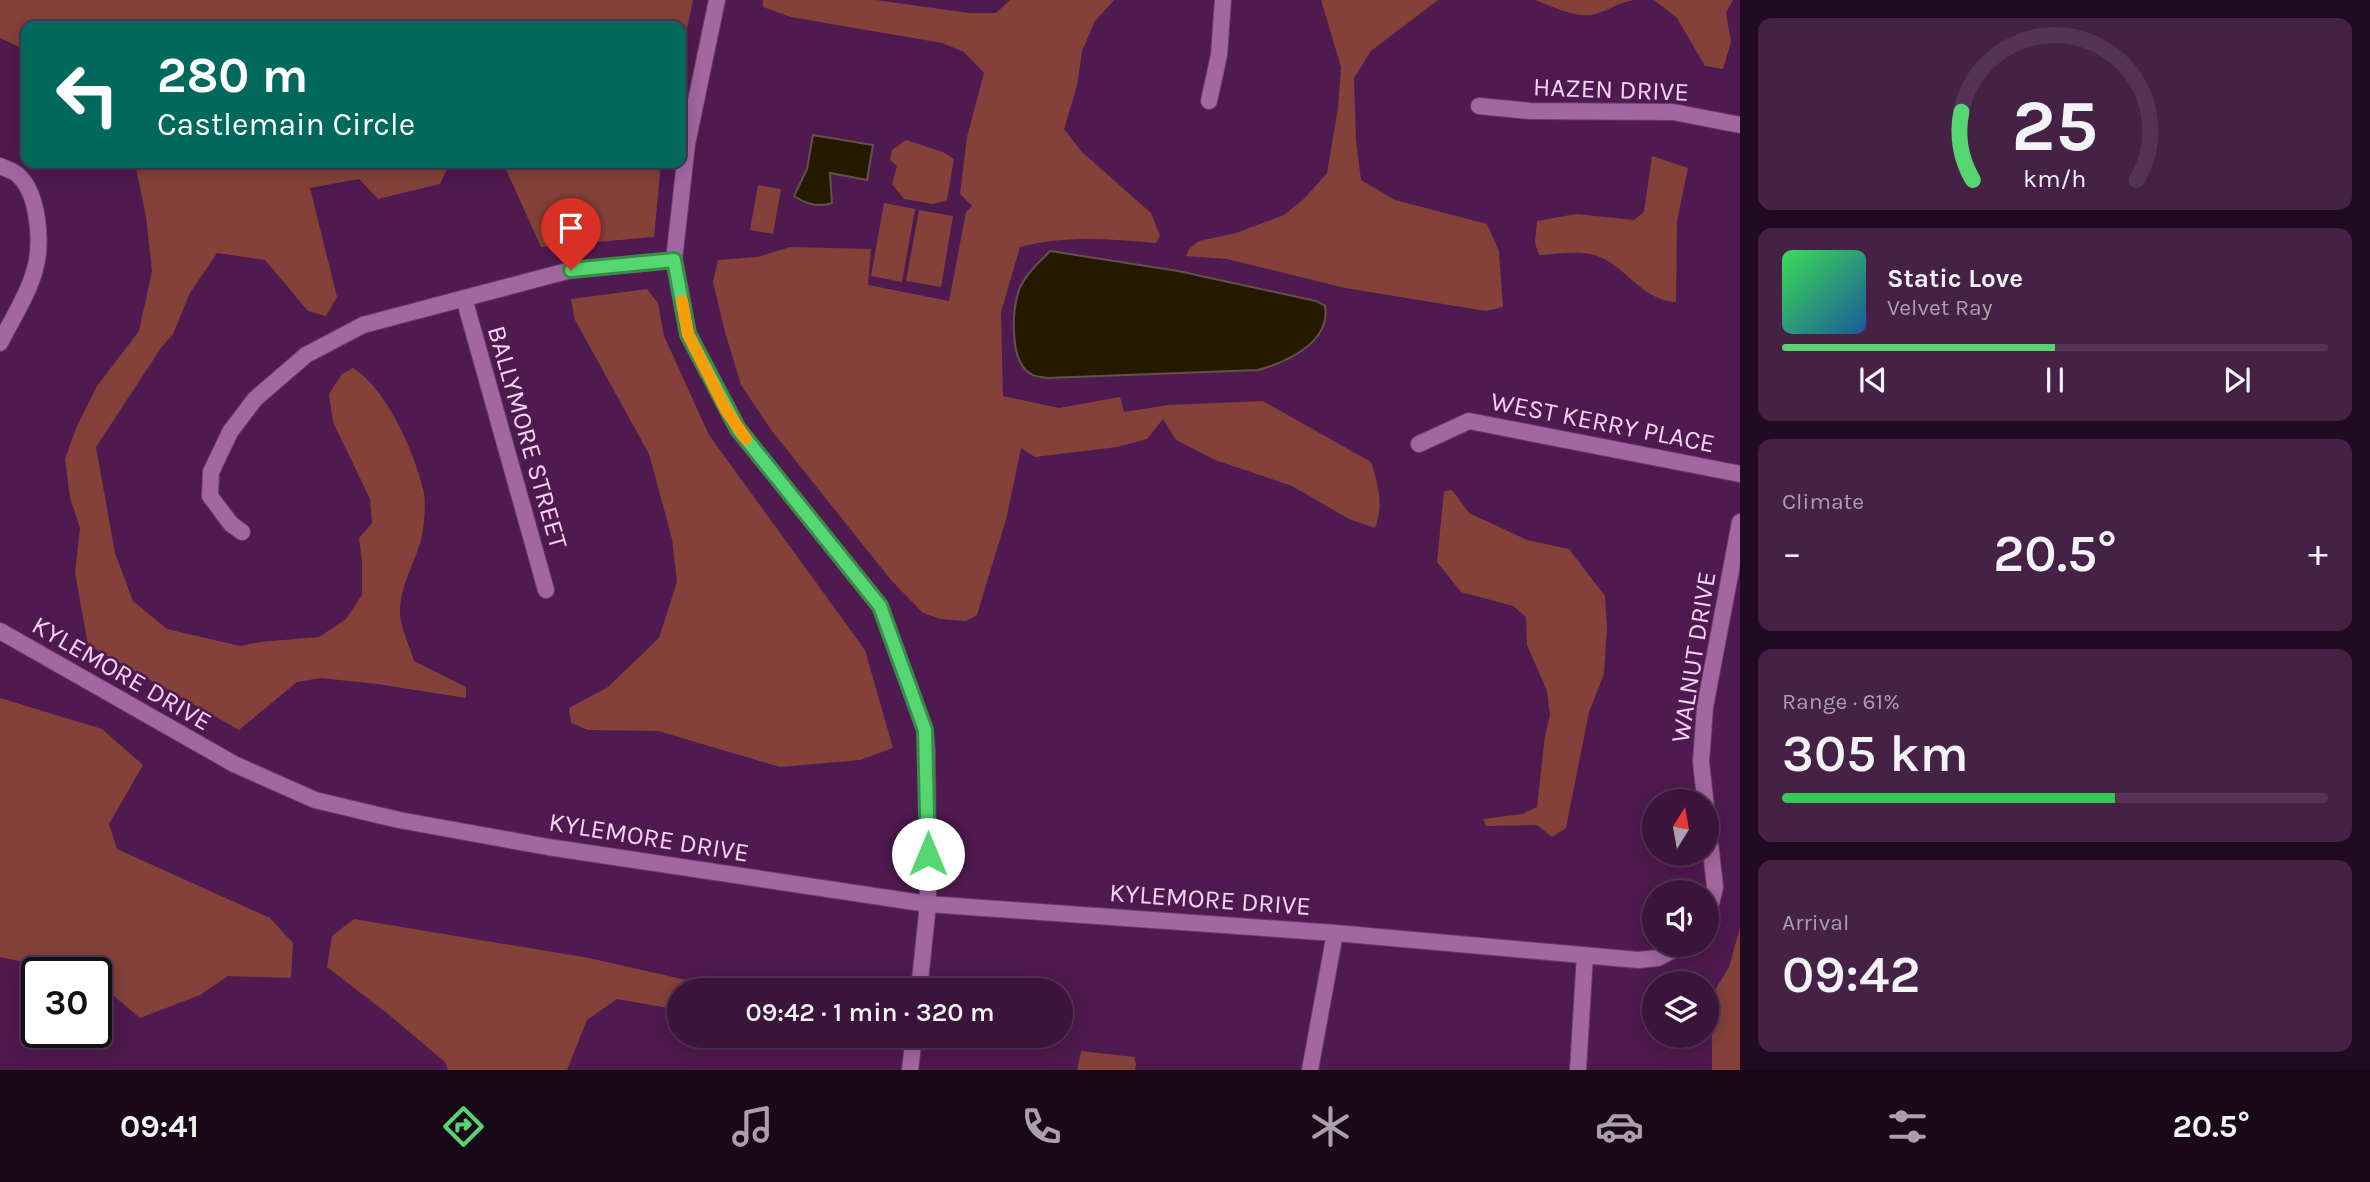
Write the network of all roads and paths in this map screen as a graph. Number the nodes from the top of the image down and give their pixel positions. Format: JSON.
{"nodes":[{"id":1,"x":717,"y":0,"type":"edge"},
{"id":2,"x":1223,"y":0,"type":"edge"},
{"id":3,"x":1209,"y":100,"type":"dead end"},
{"id":4,"x":1479,"y":106,"type":"dead end"},
{"id":5,"x":1740,"y":125,"type":"edge"},
{"id":6,"x":686,"y":153,"type":"edge"},
{"id":7,"x":0,"y":166,"type":"edge"},
{"id":8,"x":684,"y":168,"type":"edge"},
{"id":9,"x":674,"y":260,"type":"junction"},
{"id":10,"x":464,"y":298,"type":"junction"},
{"id":11,"x":0,"y":343,"type":"edge"},
{"id":12,"x":1419,"y":444,"type":"dead end"},
{"id":13,"x":1740,"y":474,"type":"edge"},
{"id":14,"x":1740,"y":522,"type":"edge"},
{"id":15,"x":242,"y":532,"type":"dead end"},
{"id":16,"x":546,"y":590,"type":"dead end"},
{"id":17,"x":0,"y":631,"type":"edge"},
{"id":18,"x":1714,"y":880,"type":"edge"},
{"id":19,"x":928,"y":904,"type":"junction"},
{"id":20,"x":1335,"y":933,"type":"junction"},
{"id":21,"x":1585,"y":955,"type":"junction"},
{"id":22,"x":1660,"y":957,"type":"edge"},
{"id":23,"x":920,"y":978,"type":"edge"},
{"id":24,"x":913,"y":1048,"type":"edge"},
{"id":25,"x":911,"y":1070,"type":"edge"},
{"id":26,"x":1310,"y":1070,"type":"edge"},
{"id":27,"x":1578,"y":1070,"type":"edge"}],
"edges":[{"from":1,"to":6,"type":"street"},
{"from":2,"to":3,"type":"street"},
{"from":4,"to":5,"type":"street","name":"HAZEN DRIVE"},
{"from":7,"to":11,"type":"street"},
{"from":8,"to":9,"type":"street"},
{"from":9,"to":10,"type":"street"},
{"from":9,"to":19,"type":"street"},
{"from":10,"to":15,"type":"street"},
{"from":10,"to":16,"type":"street","name":"BALLYMORE STREET"},
{"from":12,"to":13,"type":"street","name":"WEST KERRY PLACE"},
{"from":14,"to":18,"type":"street","name":"WALNUT DRIVE"},
{"from":17,"to":19,"type":"street","name":"KYLEMORE DRIVE"},
{"from":19,"to":20,"type":"street","name":"KYLEMORE DRIVE"},
{"from":19,"to":23,"type":"street"},
{"from":20,"to":21,"type":"street"},
{"from":20,"to":26,"type":"street"},
{"from":21,"to":22,"type":"street"},
{"from":21,"to":27,"type":"street"},
{"from":24,"to":25,"type":"street"}]}
